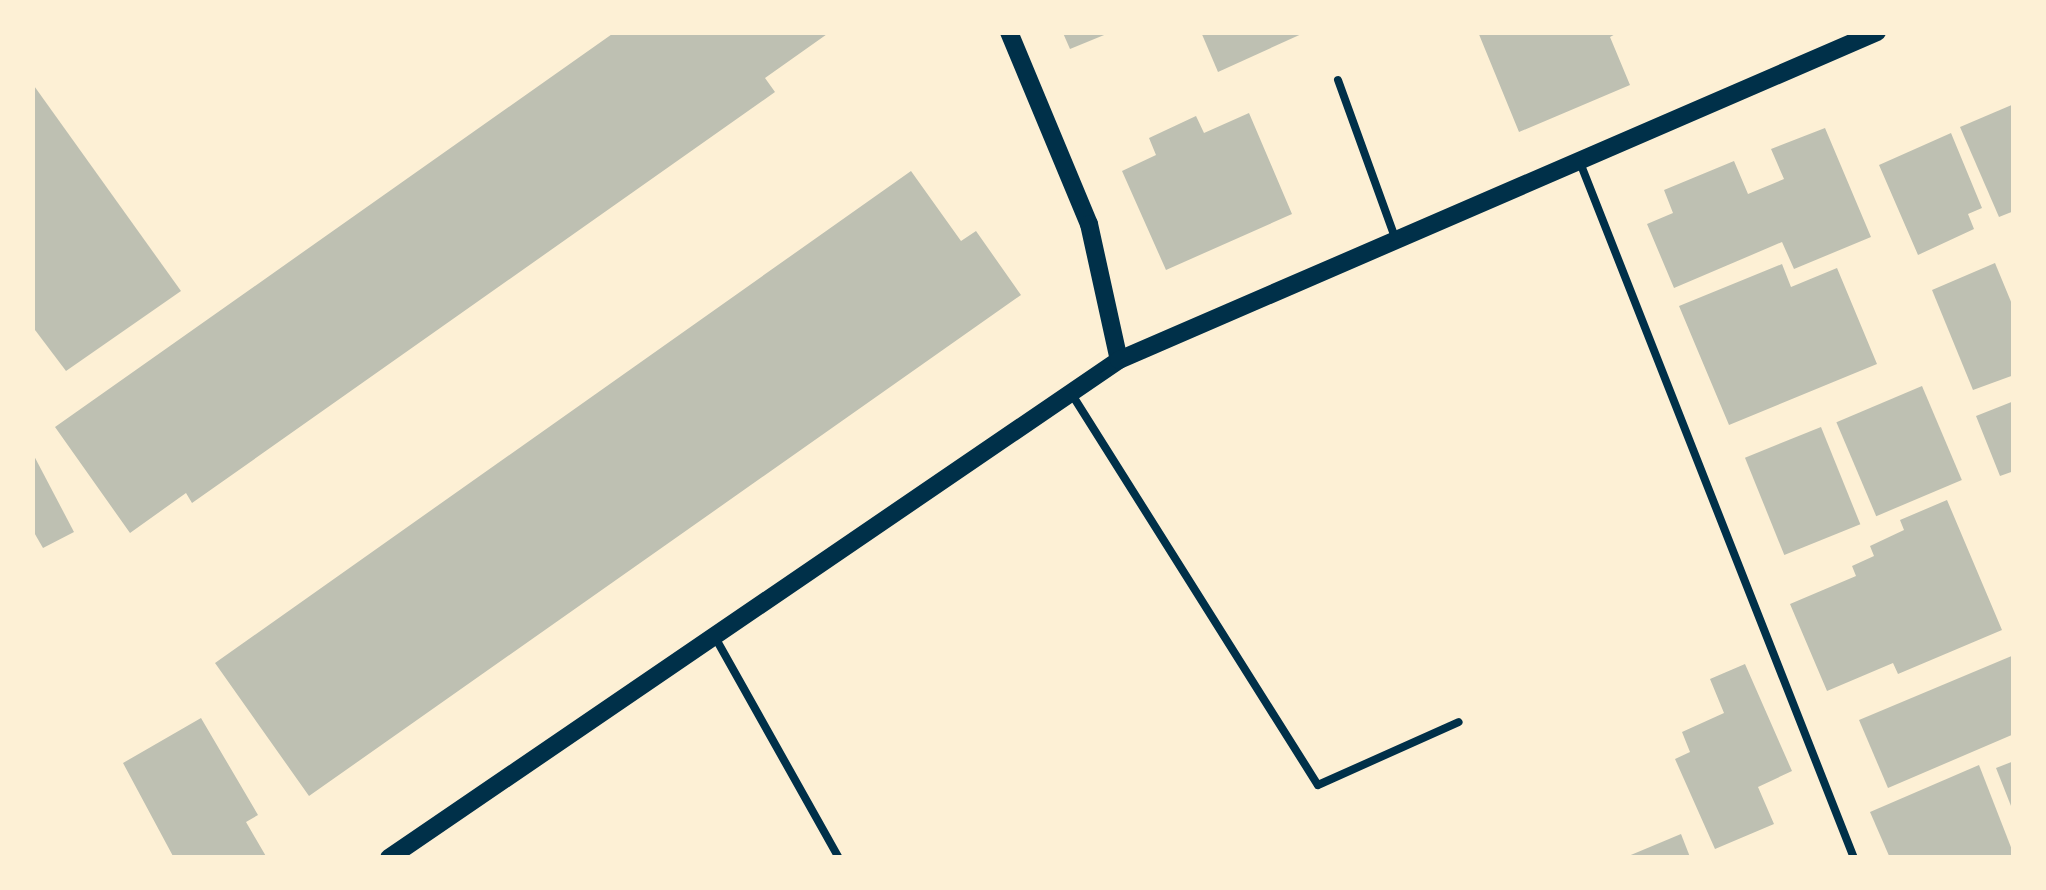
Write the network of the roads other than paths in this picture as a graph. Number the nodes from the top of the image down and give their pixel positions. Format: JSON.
{"nodes":[{"id":1,"x":1009,"y":32,"type":"edge"},
{"id":2,"x":1878,"y":32,"type":"edge"},
{"id":3,"x":1338,"y":80,"type":"dead end"},
{"id":4,"x":1579,"y":160,"type":"junction"},
{"id":5,"x":1396,"y":240,"type":"junction"},
{"id":6,"x":1119,"y":360,"type":"junction"},
{"id":7,"x":1071,"y":393,"type":"junction"},
{"id":8,"x":714,"y":635,"type":"junction"},
{"id":9,"x":1459,"y":722,"type":"dead end"},
{"id":10,"x":390,"y":858,"type":"edge"},
{"id":11,"x":839,"y":858,"type":"edge"},
{"id":12,"x":1854,"y":858,"type":"edge"}],
"edges":[{"from":1,"to":6,"type":"street"},
{"from":2,"to":4,"type":"street"},
{"from":3,"to":5,"type":"lane"},
{"from":4,"to":5,"type":"street"},
{"from":4,"to":12,"type":"lane"},
{"from":5,"to":6,"type":"street"},
{"from":6,"to":7,"type":"street"},
{"from":7,"to":8,"type":"street"},
{"from":7,"to":9,"type":"lane"},
{"from":8,"to":10,"type":"street"},
{"from":8,"to":11,"type":"lane"}]}
